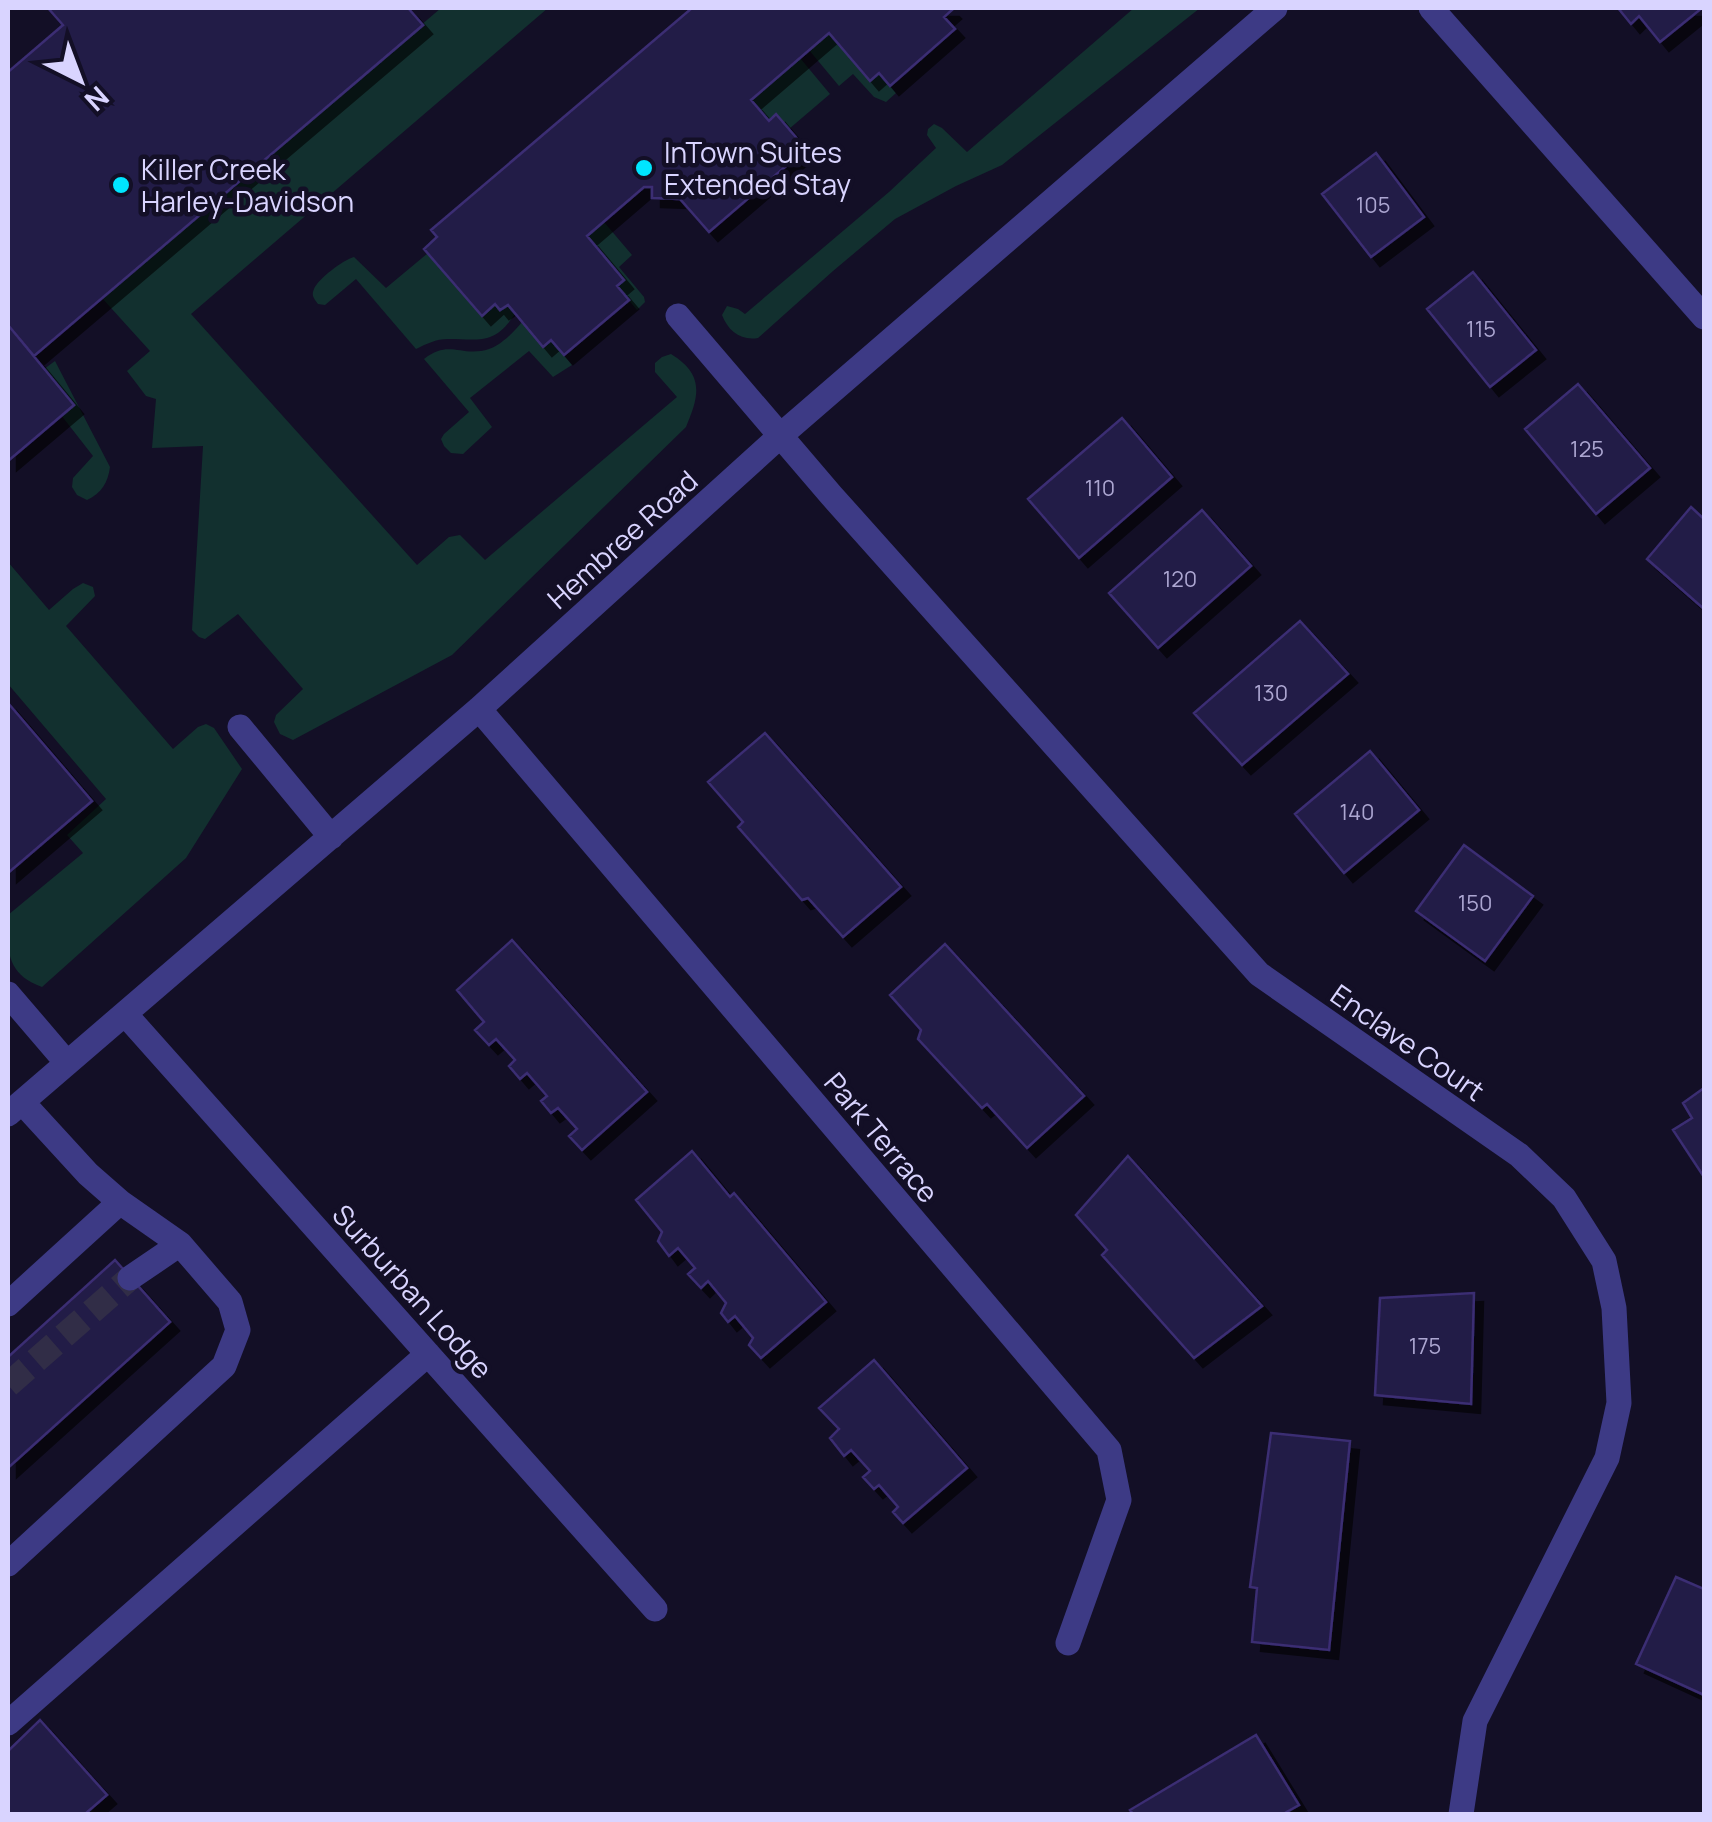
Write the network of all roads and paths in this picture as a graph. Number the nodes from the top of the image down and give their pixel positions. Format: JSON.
{"nodes":[{"id":1,"x":1275,"y":8,"type":"edge"},
{"id":2,"x":1431,"y":8,"type":"edge"},
{"id":3,"x":678,"y":316,"type":"dead end"},
{"id":4,"x":1704,"y":317,"type":"edge"},
{"id":5,"x":780,"y":436,"type":"junction"},
{"id":6,"x":479,"y":708,"type":"junction"},
{"id":7,"x":240,"y":727,"type":"dead end"},
{"id":8,"x":332,"y":836,"type":"junction"},
{"id":9,"x":8,"y":994,"type":"edge"},
{"id":10,"x":126,"y":1014,"type":"junction"},
{"id":11,"x":67,"y":1063,"type":"junction"},
{"id":12,"x":15,"y":1108,"type":"edge"},
{"id":13,"x":120,"y":1202,"type":"junction"},
{"id":14,"x":180,"y":1244,"type":"junction"},
{"id":15,"x":130,"y":1278,"type":"tunnel mouth"},
{"id":16,"x":8,"y":1304,"type":"edge"},
{"id":17,"x":428,"y":1354,"type":"junction"},
{"id":18,"x":8,"y":1564,"type":"edge"},
{"id":19,"x":655,"y":1608,"type":"dead end"},
{"id":20,"x":1068,"y":1643,"type":"dead end"},
{"id":21,"x":8,"y":1723,"type":"edge"},
{"id":22,"x":1461,"y":1814,"type":"edge"}],
"edges":[{"from":1,"to":5,"type":"street","name":"Hembree Road"},
{"from":2,"to":4,"type":"street"},
{"from":3,"to":5,"type":"street","name":"Enclave Court"},
{"from":5,"to":6,"type":"street","name":"Hembree Road"},
{"from":5,"to":22,"type":"street","name":"Enclave Court"},
{"from":6,"to":8,"type":"street","name":"Hembree Road"},
{"from":6,"to":20,"type":"street","name":"Park Terrace"},
{"from":7,"to":8,"type":"street"},
{"from":8,"to":10,"type":"street","name":"Hembree Road"},
{"from":9,"to":11,"type":"street"},
{"from":10,"to":11,"type":"street","name":"Hembree Road"},
{"from":10,"to":17,"type":"street","name":"Surburban Lodge"},
{"from":11,"to":12,"type":"street","name":"Hembree Road"},
{"from":12,"to":13,"type":"street"},
{"from":13,"to":14,"type":"street"},
{"from":13,"to":16,"type":"street"},
{"from":14,"to":15,"type":"street"},
{"from":14,"to":18,"type":"street"},
{"from":17,"to":19,"type":"street","name":"Surburban Lodge"},
{"from":17,"to":21,"type":"street"}]}
